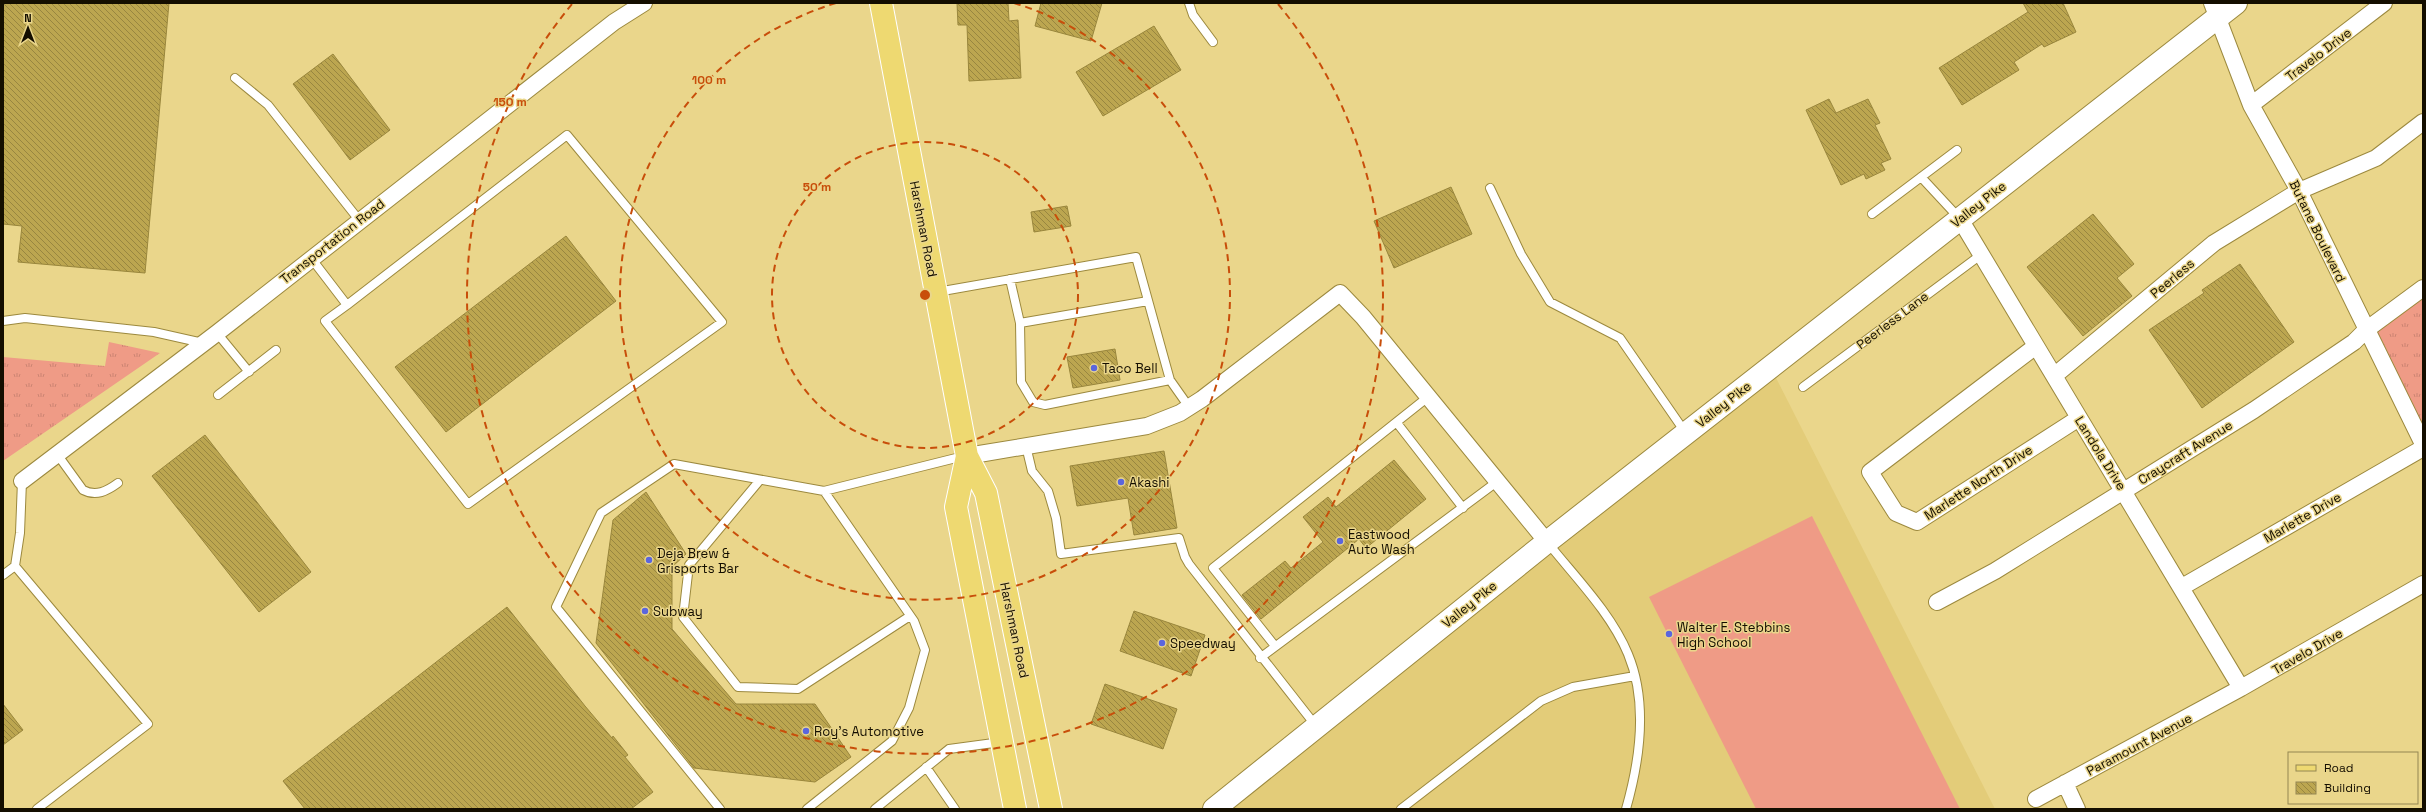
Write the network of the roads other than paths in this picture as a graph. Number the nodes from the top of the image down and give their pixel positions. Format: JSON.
{"nodes":[{"id":1,"x":644,"y":3,"type":"edge"},
{"id":2,"x":881,"y":3,"type":"edge"},
{"id":3,"x":1189,"y":3,"type":"edge"},
{"id":4,"x":2236,"y":3,"type":"edge"},
{"id":5,"x":2384,"y":3,"type":"edge"},
{"id":6,"x":2215,"y":10,"type":"edge"},
{"id":7,"x":1213,"y":42,"type":"dead end"},
{"id":8,"x":236,"y":78,"type":"dead end"},
{"id":9,"x":2251,"y":105,"type":"junction"},
{"id":10,"x":2423,"y":122,"type":"edge"},
{"id":11,"x":1957,"y":150,"type":"dead end"},
{"id":12,"x":1921,"y":177,"type":"junction"},
{"id":13,"x":1490,"y":188,"type":"dead end"},
{"id":14,"x":2299,"y":191,"type":"junction"},
{"id":15,"x":1872,"y":214,"type":"dead end"},
{"id":16,"x":1960,"y":219,"type":"junction"},
{"id":17,"x":359,"y":220,"type":"junction"},
{"id":18,"x":1982,"y":254,"type":"junction"},
{"id":19,"x":311,"y":258,"type":"junction"},
{"id":20,"x":1010,"y":279,"type":"junction"},
{"id":21,"x":2423,"y":288,"type":"edge"},
{"id":22,"x":936,"y":292,"type":"junction"},
{"id":23,"x":1148,"y":302,"type":"junction"},
{"id":24,"x":347,"y":305,"type":"junction"},
{"id":25,"x":3,"y":321,"type":"edge"},
{"id":26,"x":1020,"y":324,"type":"junction"},
{"id":27,"x":2366,"y":330,"type":"junction"},
{"id":28,"x":217,"y":333,"type":"junction"},
{"id":29,"x":203,"y":343,"type":"junction"},
{"id":30,"x":2036,"y":346,"type":"junction"},
{"id":31,"x":276,"y":350,"type":"dead end"},
{"id":32,"x":249,"y":372,"type":"junction"},
{"id":33,"x":2054,"y":376,"type":"junction"},
{"id":34,"x":1170,"y":380,"type":"junction"},
{"id":35,"x":1804,"y":387,"type":"dead end"},
{"id":36,"x":218,"y":395,"type":"dead end"},
{"id":37,"x":1428,"y":397,"type":"junction"},
{"id":38,"x":1189,"y":407,"type":"junction"},
{"id":39,"x":2079,"y":418,"type":"junction"},
{"id":40,"x":1397,"y":423,"type":"junction"},
{"id":41,"x":1685,"y":433,"type":"junction"},
{"id":42,"x":2423,"y":444,"type":"edge"},
{"id":43,"x":1026,"y":446,"type":"junction"},
{"id":44,"x":2423,"y":448,"type":"edge"},
{"id":45,"x":58,"y":454,"type":"junction"},
{"id":46,"x":966,"y":456,"type":"junction"},
{"id":47,"x":760,"y":480,"type":"junction"},
{"id":48,"x":22,"y":481,"type":"joint"},
{"id":49,"x":1498,"y":481,"type":"junction"},
{"id":50,"x":118,"y":483,"type":"dead end"},
{"id":51,"x":2124,"y":490,"type":"junction"},
{"id":52,"x":824,"y":491,"type":"junction"},
{"id":53,"x":1463,"y":508,"type":"junction"},
{"id":54,"x":1547,"y":542,"type":"junction"},
{"id":55,"x":15,"y":566,"type":"junction"},
{"id":56,"x":3,"y":575,"type":"edge"},
{"id":57,"x":2423,"y":584,"type":"edge"},
{"id":58,"x":2182,"y":587,"type":"junction"},
{"id":59,"x":1937,"y":602,"type":"dead end"},
{"id":60,"x":910,"y":616,"type":"junction"},
{"id":61,"x":1276,"y":646,"type":"junction"},
{"id":62,"x":1260,"y":658,"type":"junction"},
{"id":63,"x":1635,"y":676,"type":"junction"},
{"id":64,"x":2241,"y":688,"type":"junction"},
{"id":65,"x":1316,"y":727,"type":"junction"},
{"id":66,"x":1002,"y":742,"type":"junction"},
{"id":67,"x":926,"y":767,"type":"junction"},
{"id":68,"x":2065,"y":783,"type":"junction"},
{"id":69,"x":2036,"y":799,"type":"dead end"},
{"id":70,"x":37,"y":809,"type":"edge"},
{"id":71,"x":720,"y":809,"type":"edge"},
{"id":72,"x":807,"y":809,"type":"edge"},
{"id":73,"x":875,"y":809,"type":"edge"},
{"id":74,"x":955,"y":809,"type":"edge"},
{"id":75,"x":1015,"y":809,"type":"edge"},
{"id":76,"x":1051,"y":809,"type":"edge"},
{"id":77,"x":1214,"y":809,"type":"edge"},
{"id":78,"x":1401,"y":809,"type":"edge"},
{"id":79,"x":1626,"y":809,"type":"edge"},
{"id":80,"x":2077,"y":809,"type":"edge"}],
"edges":[{"from":1,"to":17,"type":"street","name":"Transportation Road"},
{"from":2,"to":22,"type":"main road","name":"Harshman Road"},
{"from":3,"to":7,"type":"lane"},
{"from":4,"to":6,"type":"street","name":"Valley Pike"},
{"from":5,"to":9,"type":"street","name":"Travelo Drive"},
{"from":6,"to":9,"type":"street","name":"Butane Boulevard"},
{"from":6,"to":16,"type":"street","name":"Valley Pike"},
{"from":8,"to":17,"type":"lane"},
{"from":9,"to":14,"type":"street","name":"Butane Boulevard"},
{"from":10,"to":14,"type":"street"},
{"from":11,"to":12,"type":"lane"},
{"from":12,"to":15,"type":"lane"},
{"from":12,"to":16,"type":"lane"},
{"from":13,"to":41,"type":"lane"},
{"from":14,"to":27,"type":"street","name":"Butane Boulevard"},
{"from":14,"to":33,"type":"street","name":"Peerless"},
{"from":16,"to":18,"type":"street","name":"Landola Drive"},
{"from":16,"to":41,"type":"street","name":"Valley Pike"},
{"from":17,"to":19,"type":"street","name":"Transportation Road"},
{"from":18,"to":30,"type":"street","name":"Landola Drive"},
{"from":18,"to":35,"type":"lane","name":"Peerless Lane"},
{"from":19,"to":24,"type":"lane"},
{"from":19,"to":28,"type":"street","name":"Transportation Road"},
{"from":20,"to":22,"type":"lane"},
{"from":20,"to":23,"type":"lane"},
{"from":20,"to":26,"type":"lane"},
{"from":21,"to":27,"type":"street","name":"Craycraft Avenue"},
{"from":22,"to":46,"type":"main road","name":"Harshman Road"},
{"from":23,"to":26,"type":"lane"},
{"from":23,"to":34,"type":"lane"},
{"from":24,"to":24,"type":"lane"},
{"from":25,"to":29,"type":"lane"},
{"from":26,"to":34,"type":"lane"},
{"from":27,"to":42,"type":"street","name":"Butane Boulevard"},
{"from":27,"to":51,"type":"street","name":"Craycraft Avenue"},
{"from":28,"to":29,"type":"street","name":"Transportation Road"},
{"from":28,"to":32,"type":"lane"},
{"from":29,"to":45,"type":"street","name":"Transportation Road"},
{"from":30,"to":33,"type":"street","name":"Landola Drive"},
{"from":30,"to":39,"type":"street","name":"Marlette North Drive"},
{"from":31,"to":32,"type":"lane"},
{"from":32,"to":36,"type":"lane"},
{"from":33,"to":39,"type":"street","name":"Landola Drive"},
{"from":34,"to":38,"type":"lane"},
{"from":37,"to":38,"type":"street"},
{"from":37,"to":40,"type":"lane"},
{"from":37,"to":49,"type":"street"},
{"from":38,"to":43,"type":"street"},
{"from":39,"to":51,"type":"street","name":"Landola Drive"},
{"from":40,"to":53,"type":"lane"},
{"from":40,"to":61,"type":"lane"},
{"from":41,"to":54,"type":"street","name":"Valley Pike"},
{"from":43,"to":46,"type":"street"},
{"from":43,"to":62,"type":"lane"},
{"from":44,"to":58,"type":"street","name":"Marlette Drive"},
{"from":45,"to":48,"type":"street","name":"Transportation Road"},
{"from":45,"to":50,"type":"lane"},
{"from":46,"to":52,"type":"lane"},
{"from":46,"to":66,"type":"main road","name":"Harshman Road"},
{"from":46,"to":76,"type":"main road","name":"Harshman Road"},
{"from":47,"to":52,"type":"lane"},
{"from":47,"to":60,"type":"lane"},
{"from":47,"to":71,"type":"lane"},
{"from":48,"to":55,"type":"lane"},
{"from":49,"to":53,"type":"lane"},
{"from":49,"to":54,"type":"street"},
{"from":51,"to":58,"type":"street","name":"Landola Drive"},
{"from":51,"to":59,"type":"street","name":"Craycraft Avenue"},
{"from":52,"to":60,"type":"lane"},
{"from":53,"to":61,"type":"lane"},
{"from":54,"to":63,"type":"lane"},
{"from":54,"to":65,"type":"street","name":"Valley Pike"},
{"from":55,"to":56,"type":"lane"},
{"from":55,"to":70,"type":"lane"},
{"from":57,"to":64,"type":"street","name":"Travelo Drive"},
{"from":58,"to":64,"type":"street","name":"Landola Drive"},
{"from":60,"to":72,"type":"lane"},
{"from":61,"to":62,"type":"lane"},
{"from":62,"to":65,"type":"lane"},
{"from":63,"to":78,"type":"lane"},
{"from":63,"to":79,"type":"lane"},
{"from":64,"to":68,"type":"street","name":"Paramount Avenue"},
{"from":65,"to":77,"type":"street","name":"Valley Pike"},
{"from":66,"to":67,"type":"lane"},
{"from":66,"to":75,"type":"main road","name":"Harshman Road"},
{"from":67,"to":73,"type":"lane"},
{"from":67,"to":74,"type":"lane"},
{"from":68,"to":69,"type":"street","name":"Paramount Avenue"},
{"from":68,"to":80,"type":"street"}]}
